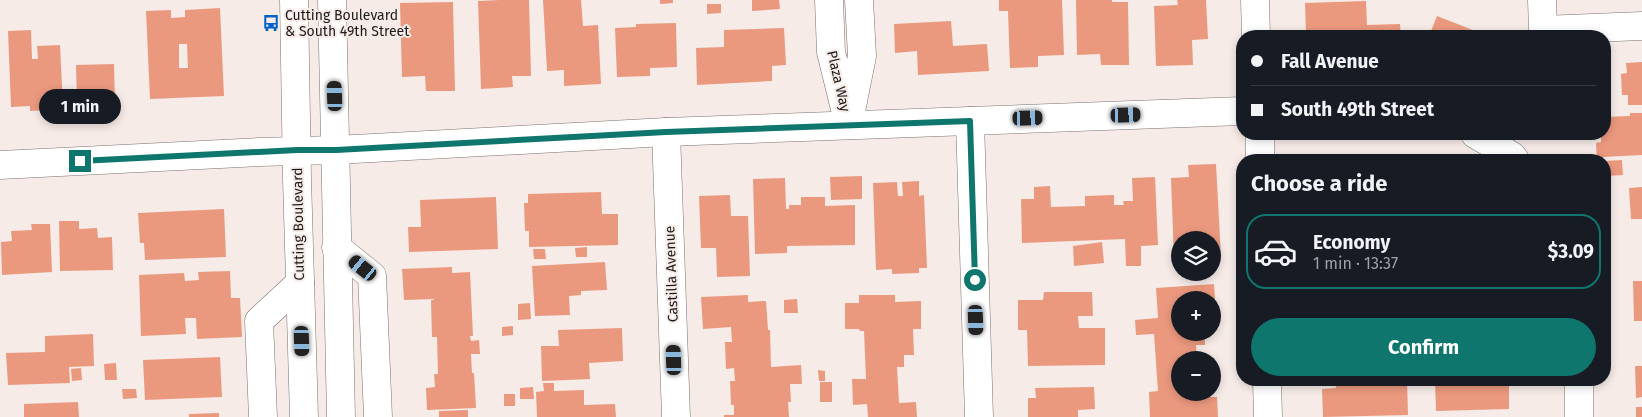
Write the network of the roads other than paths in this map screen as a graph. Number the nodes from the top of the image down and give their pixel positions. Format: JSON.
{"nodes":[{"id":1,"x":294,"y":0,"type":"edge"},
{"id":2,"x":332,"y":0,"type":"edge"},
{"id":3,"x":829,"y":0,"type":"edge"},
{"id":4,"x":859,"y":0,"type":"edge"},
{"id":5,"x":1255,"y":0,"type":"edge"},
{"id":6,"x":1542,"y":0,"type":"edge"},
{"id":7,"x":1642,"y":26,"type":"edge"},
{"id":8,"x":1256,"y":30,"type":"edge"},
{"id":9,"x":1236,"y":111,"type":"edge"},
{"id":10,"x":970,"y":121,"type":"junction"},
{"id":11,"x":849,"y":125,"type":"junction"},
{"id":12,"x":666,"y":132,"type":"junction"},
{"id":13,"x":1260,"y":140,"type":"edge"},
{"id":14,"x":1485,"y":140,"type":"edge"},
{"id":15,"x":297,"y":150,"type":"junction"},
{"id":16,"x":336,"y":150,"type":"junction"},
{"id":17,"x":1260,"y":154,"type":"edge"},
{"id":18,"x":1508,"y":154,"type":"edge"},
{"id":19,"x":0,"y":165,"type":"edge"},
{"id":20,"x":336,"y":247,"type":"junction"},
{"id":21,"x":300,"y":283,"type":"junction"},
{"id":22,"x":1267,"y":386,"type":"edge"},
{"id":23,"x":1579,"y":386,"type":"edge"},
{"id":24,"x":263,"y":417,"type":"edge"},
{"id":25,"x":304,"y":417,"type":"edge"},
{"id":26,"x":341,"y":417,"type":"edge"},
{"id":27,"x":378,"y":417,"type":"edge"},
{"id":28,"x":676,"y":417,"type":"edge"},
{"id":29,"x":978,"y":417,"type":"edge"},
{"id":30,"x":1268,"y":417,"type":"edge"},
{"id":31,"x":1579,"y":417,"type":"edge"}],
"edges":[{"from":1,"to":15,"type":"street","name":"Cutting Boulevard"},
{"from":2,"to":16,"type":"street"},
{"from":3,"to":11,"type":"street","name":"Plaza Way"},
{"from":4,"to":11,"type":"street","name":"Plaza Way"},
{"from":5,"to":8,"type":"street"},
{"from":6,"to":7,"type":"street"},
{"from":9,"to":10,"type":"street"},
{"from":10,"to":11,"type":"street"},
{"from":10,"to":29,"type":"street"},
{"from":11,"to":12,"type":"street"},
{"from":12,"to":16,"type":"street"},
{"from":12,"to":28,"type":"street","name":"Castilla Avenue"},
{"from":13,"to":17,"type":"street"},
{"from":14,"to":18,"type":"street"},
{"from":15,"to":16,"type":"street"},
{"from":15,"to":19,"type":"street"},
{"from":15,"to":21,"type":"street","name":"Cutting Boulevard"},
{"from":16,"to":20,"type":"street"},
{"from":20,"to":26,"type":"street"},
{"from":20,"to":27,"type":"street"},
{"from":21,"to":24,"type":"street"},
{"from":21,"to":25,"type":"street","name":"Cutting Boulevard"},
{"from":22,"to":30,"type":"street"},
{"from":23,"to":31,"type":"street"}]}
